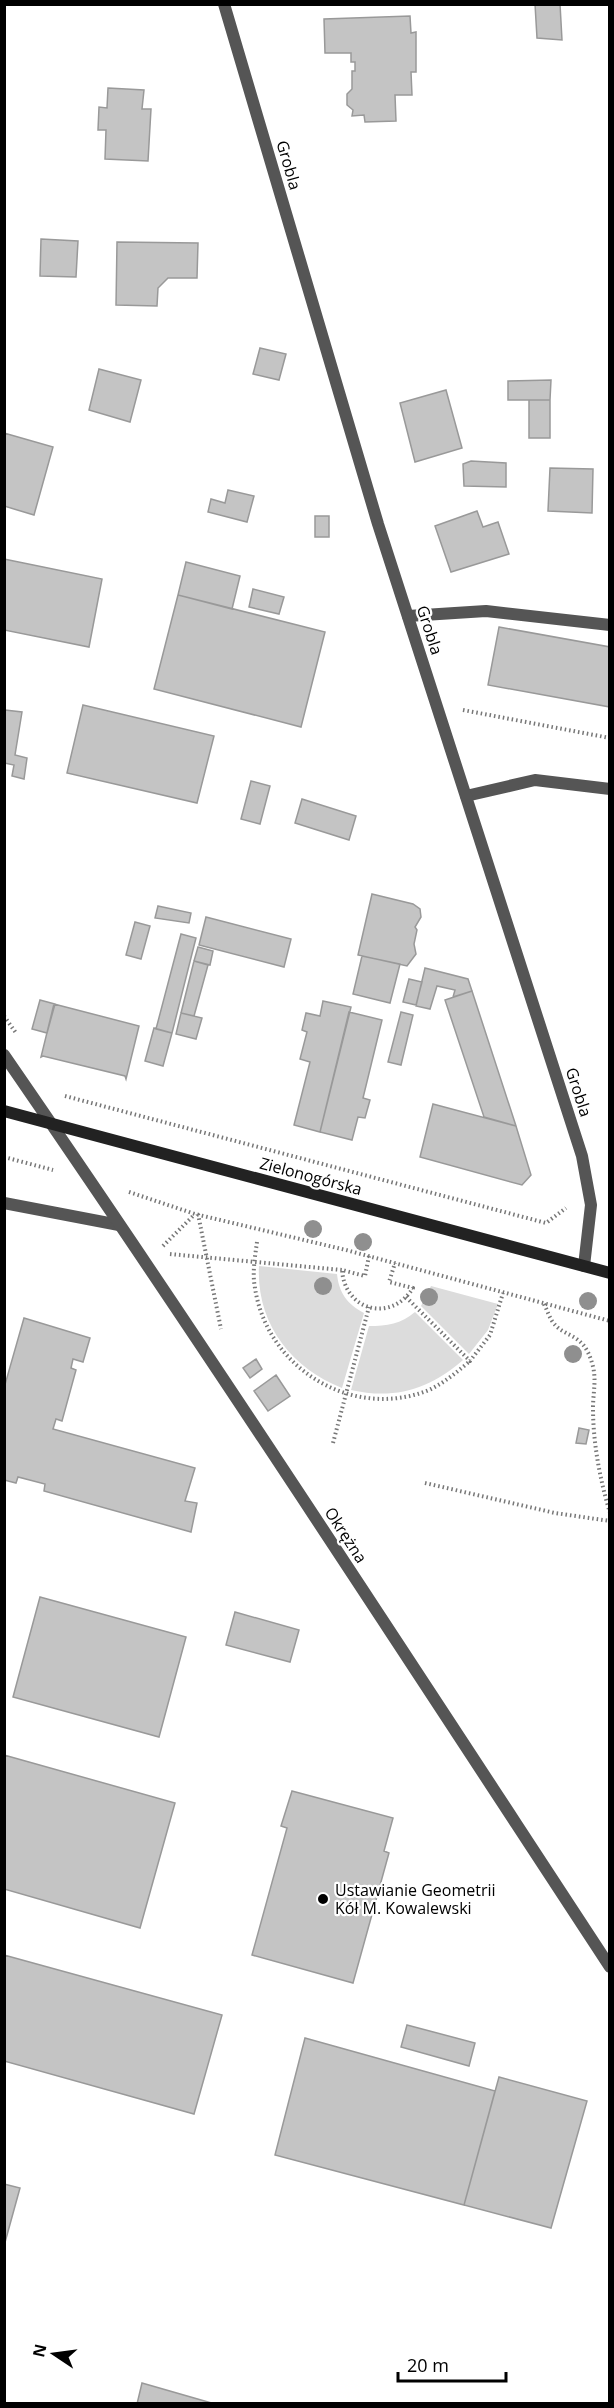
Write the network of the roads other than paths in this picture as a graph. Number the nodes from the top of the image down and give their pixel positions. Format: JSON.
{"nodes":[{"id":1,"x":224,"y":4,"type":"edge"},
{"id":2,"x":408,"y":616,"type":"junction"},
{"id":3,"x":609,"y":625,"type":"edge"},
{"id":4,"x":609,"y":789,"type":"edge"},
{"id":5,"x":466,"y":796,"type":"junction"},
{"id":6,"x":4,"y":1055,"type":"edge"},
{"id":7,"x":4,"y":1112,"type":"edge"},
{"id":8,"x":52,"y":1124,"type":"junction"},
{"id":9,"x":4,"y":1203,"type":"edge"},
{"id":10,"x":119,"y":1225,"type":"junction"},
{"id":11,"x":584,"y":1266,"type":"junction"},
{"id":12,"x":609,"y":1273,"type":"edge"},
{"id":13,"x":609,"y":1967,"type":"edge"}],
"edges":[{"from":1,"to":2,"type":"street","name":"Grobla"},
{"from":2,"to":3,"type":"street"},
{"from":2,"to":5,"type":"street","name":"Grobla"},
{"from":4,"to":5,"type":"street"},
{"from":5,"to":11,"type":"street","name":"Grobla"},
{"from":6,"to":8,"type":"street","name":"Okrężna"},
{"from":7,"to":8,"type":"street","name":"Zielonogórska"},
{"from":8,"to":10,"type":"street","name":"Okrężna"},
{"from":8,"to":11,"type":"street","name":"Zielonogórska"},
{"from":9,"to":10,"type":"street"},
{"from":10,"to":13,"type":"street","name":"Okrężna"},
{"from":11,"to":12,"type":"street","name":"Zielonogórska"}]}
